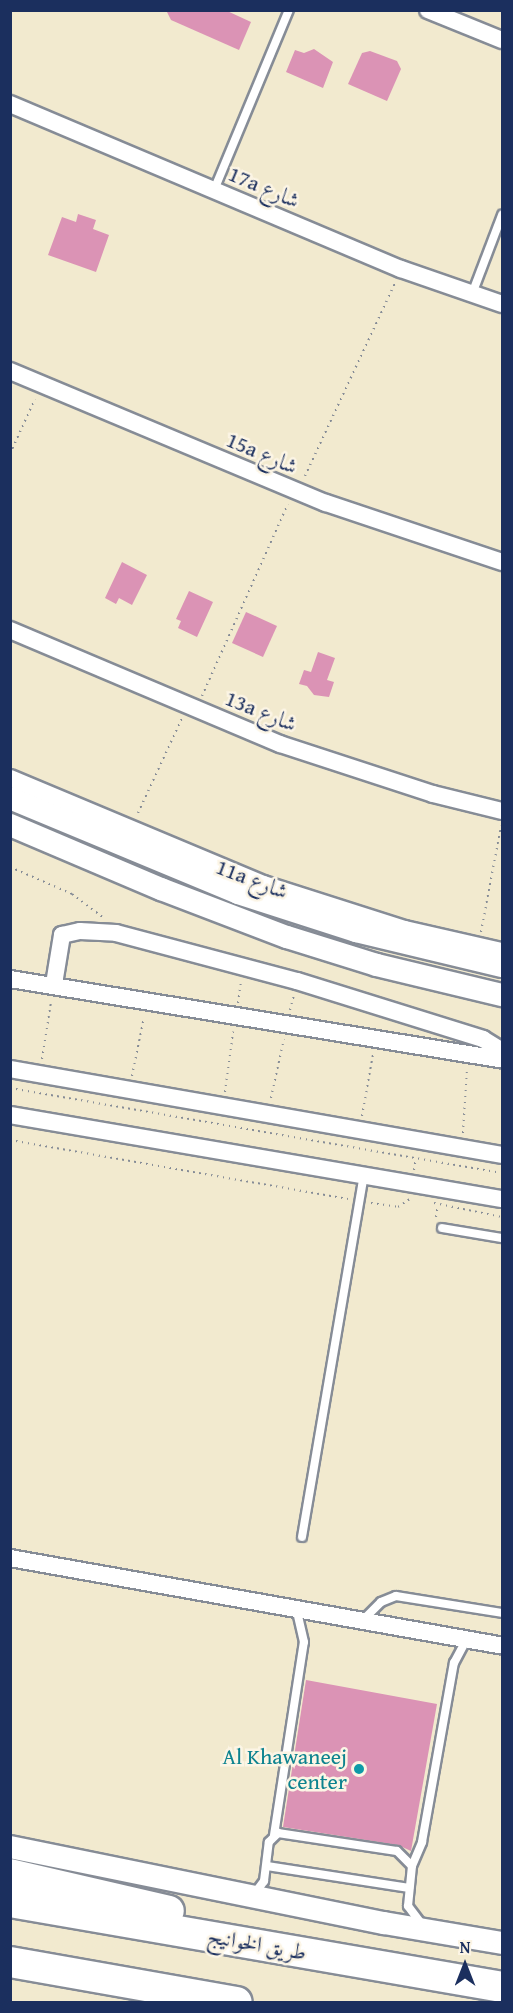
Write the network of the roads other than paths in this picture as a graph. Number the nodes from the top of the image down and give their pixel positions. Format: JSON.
{"nodes":[{"id":1,"x":289,"y":10,"type":"edge"},
{"id":2,"x":429,"y":10,"type":"edge"},
{"id":3,"x":502,"y":40,"type":"edge"},
{"id":4,"x":10,"y":104,"type":"edge"},
{"id":5,"x":214,"y":190,"type":"junction"},
{"id":6,"x":502,"y":215,"type":"edge"},
{"id":7,"x":472,"y":294,"type":"junction"},
{"id":8,"x":502,"y":304,"type":"edge"},
{"id":9,"x":10,"y":371,"type":"edge"},
{"id":10,"x":502,"y":562,"type":"edge"},
{"id":11,"x":10,"y":630,"type":"edge"},
{"id":12,"x":10,"y":778,"type":"edge"},
{"id":13,"x":10,"y":798,"type":"edge"},
{"id":14,"x":10,"y":808,"type":"edge"},
{"id":15,"x":502,"y":810,"type":"edge"},
{"id":16,"x":51,"y":816,"type":"junction"},
{"id":17,"x":10,"y":825,"type":"edge"},
{"id":18,"x":502,"y":951,"type":"edge"},
{"id":19,"x":502,"y":966,"type":"edge"},
{"id":20,"x":10,"y":979,"type":"edge"},
{"id":21,"x":54,"y":984,"type":"junction"},
{"id":22,"x":502,"y":995,"type":"edge"},
{"id":23,"x":502,"y":1051,"type":"edge"},
{"id":24,"x":502,"y":1060,"type":"edge"},
{"id":25,"x":10,"y":1069,"type":"edge"},
{"id":26,"x":10,"y":1115,"type":"edge"},
{"id":27,"x":502,"y":1155,"type":"edge"},
{"id":28,"x":364,"y":1176,"type":"junction"},
{"id":29,"x":502,"y":1199,"type":"edge"},
{"id":30,"x":442,"y":1228,"type":"dead end"},
{"id":31,"x":502,"y":1238,"type":"edge"},
{"id":32,"x":302,"y":1537,"type":"dead end"},
{"id":33,"x":10,"y":1558,"type":"edge"},
{"id":34,"x":297,"y":1611,"type":"junction"},
{"id":35,"x":502,"y":1613,"type":"edge"},
{"id":36,"x":360,"y":1622,"type":"junction"},
{"id":37,"x":466,"y":1640,"type":"junction"},
{"id":38,"x":502,"y":1647,"type":"edge"},
{"id":39,"x":274,"y":1835,"type":"junction"},
{"id":40,"x":10,"y":1847,"type":"edge"},
{"id":41,"x":267,"y":1866,"type":"junction"},
{"id":42,"x":412,"y":1866,"type":"junction"},
{"id":43,"x":10,"y":1875,"type":"edge"},
{"id":44,"x":409,"y":1888,"type":"junction"},
{"id":45,"x":248,"y":1896,"type":"junction"},
{"id":46,"x":10,"y":1902,"type":"edge"},
{"id":47,"x":446,"y":1935,"type":"junction"},
{"id":48,"x":502,"y":1943,"type":"edge"},
{"id":49,"x":318,"y":1955,"type":"junction"},
{"id":50,"x":10,"y":1962,"type":"edge"},
{"id":51,"x":10,"y":1983,"type":"edge"},
{"id":52,"x":502,"y":1987,"type":"edge"},
{"id":53,"x":224,"y":2000,"type":"edge"}],
"edges":[{"from":1,"to":5,"type":"lane"},
{"from":2,"to":3,"type":"street"},
{"from":4,"to":5,"type":"street","name":"17a شارع"},
{"from":5,"to":7,"type":"street","name":"17a شارع"},
{"from":6,"to":7,"type":"lane"},
{"from":7,"to":8,"type":"street","name":"17a شارع"},
{"from":9,"to":10,"type":"street","name":"15a شارع"},
{"from":11,"to":15,"type":"street","name":"13a شارع"},
{"from":12,"to":18,"type":"street","name":"11a شارع"},
{"from":13,"to":16,"type":"street","name":"11a شارع"},
{"from":14,"to":16,"type":"street"},
{"from":16,"to":19,"type":"street","name":"11a شارع"},
{"from":17,"to":22,"type":"street","name":"11a شارع"},
{"from":20,"to":21,"type":"street"},
{"from":21,"to":23,"type":"street"},
{"from":21,"to":24,"type":"street"},
{"from":25,"to":27,"type":"street"},
{"from":26,"to":28,"type":"street"},
{"from":28,"to":29,"type":"street"},
{"from":28,"to":32,"type":"lane"},
{"from":30,"to":31,"type":"lane"},
{"from":33,"to":34,"type":"street"},
{"from":34,"to":36,"type":"street"},
{"from":34,"to":39,"type":"lane"},
{"from":35,"to":36,"type":"lane"},
{"from":36,"to":37,"type":"street"},
{"from":37,"to":38,"type":"street"},
{"from":37,"to":42,"type":"lane"},
{"from":39,"to":41,"type":"lane"},
{"from":39,"to":42,"type":"lane"},
{"from":40,"to":45,"type":"street"},
{"from":41,"to":44,"type":"lane"},
{"from":41,"to":45,"type":"lane"},
{"from":42,"to":44,"type":"lane"},
{"from":43,"to":49,"type":"highway"},
{"from":44,"to":47,"type":"lane"},
{"from":45,"to":47,"type":"street"},
{"from":46,"to":49,"type":"highway","name":"طريق الخوانيج"},
{"from":47,"to":48,"type":"street"},
{"from":49,"to":52,"type":"highway","name":"طريق الخوانيج"},
{"from":50,"to":53,"type":"highway"},
{"from":51,"to":53,"type":"highway"}]}
